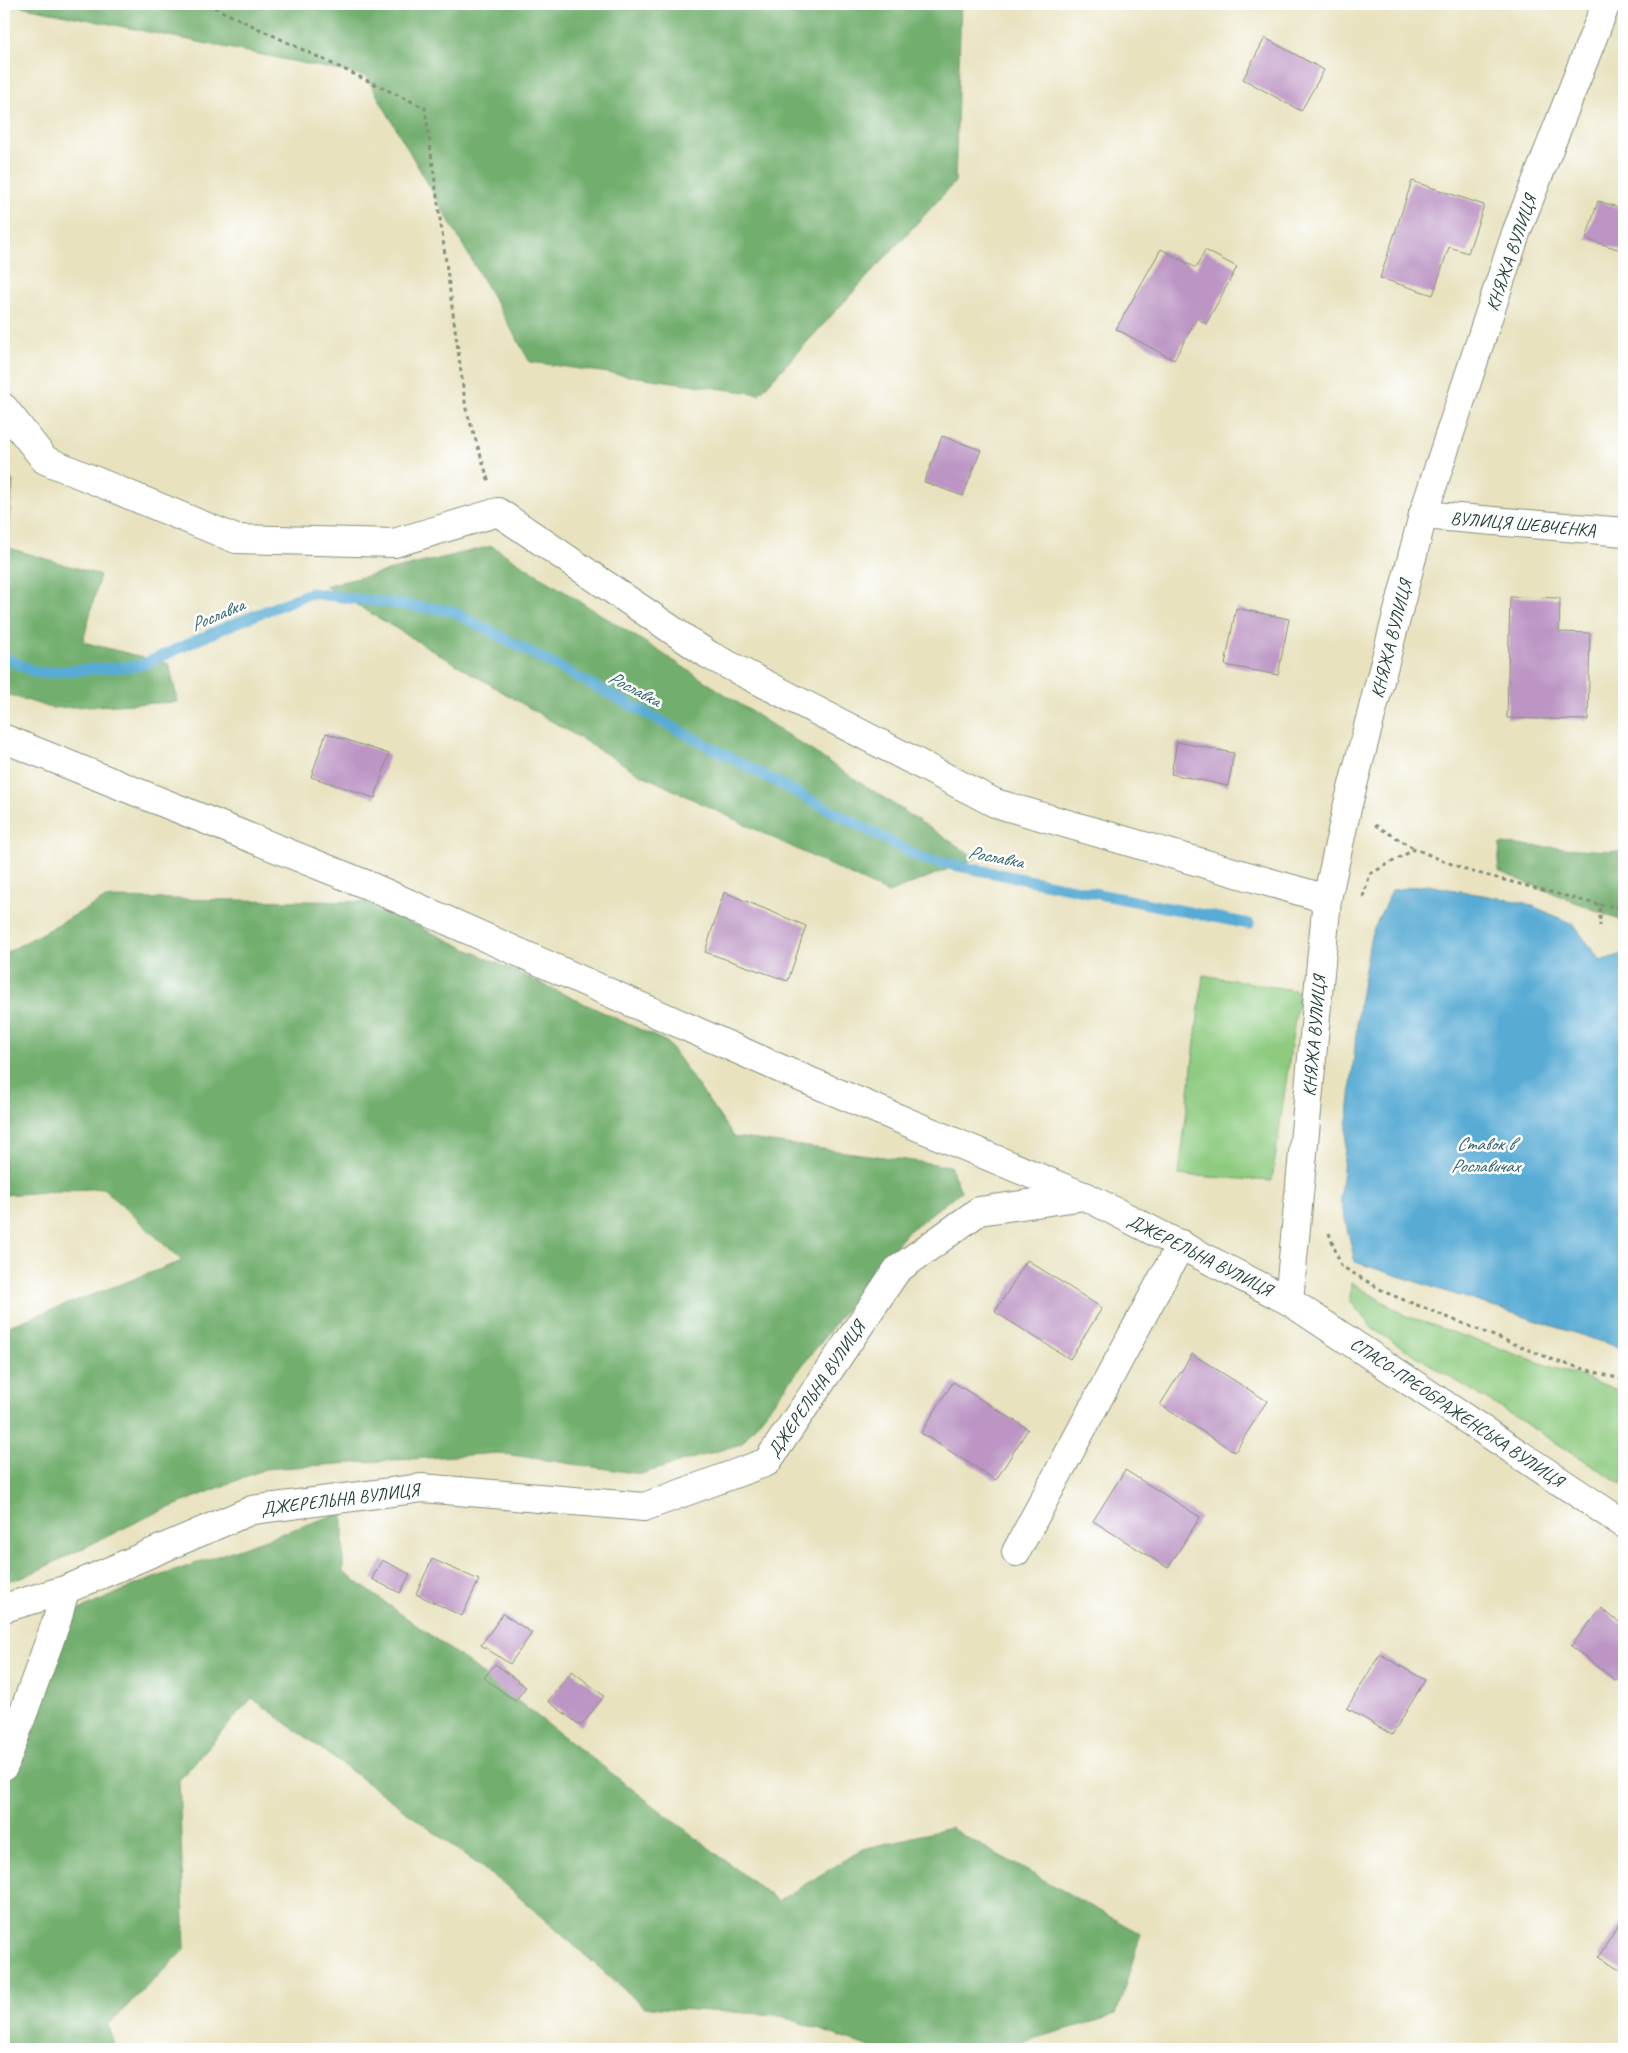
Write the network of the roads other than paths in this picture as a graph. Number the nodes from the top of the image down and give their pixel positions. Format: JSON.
{"nodes":[{"id":1,"x":1606,"y":4,"type":"edge"},
{"id":2,"x":4,"y":408,"type":"edge"},
{"id":3,"x":1423,"y":515,"type":"junction"},
{"id":4,"x":1624,"y":532,"type":"edge"},
{"id":5,"x":5,"y":739,"type":"edge"},
{"id":6,"x":1327,"y":899,"type":"junction"},
{"id":7,"x":1085,"y":1196,"type":"junction"},
{"id":8,"x":1181,"y":1244,"type":"junction"},
{"id":9,"x":1289,"y":1301,"type":"junction"},
{"id":10,"x":1624,"y":1524,"type":"edge"},
{"id":11,"x":1016,"y":1552,"type":"dead end"},
{"id":12,"x":65,"y":1590,"type":"junction"},
{"id":13,"x":4,"y":1608,"type":"edge"},
{"id":14,"x":4,"y":1766,"type":"edge"}],
"edges":[{"from":1,"to":3,"type":"street","name":"КНЯЖА ВУЛИЦЯ"},
{"from":2,"to":6,"type":"street"},
{"from":3,"to":4,"type":"street","name":"ВУЛИЦЯ ШЕВЧЕНКА"},
{"from":3,"to":6,"type":"street","name":"КНЯЖА ВУЛИЦЯ"},
{"from":5,"to":7,"type":"street"},
{"from":6,"to":9,"type":"street","name":"КНЯЖА ВУЛИЦЯ"},
{"from":7,"to":8,"type":"street","name":"ДЖЕРЕЛЬНА ВУЛИЦЯ"},
{"from":7,"to":12,"type":"street","name":"ДЖЕРЕЛЬНА ВУЛИЦЯ"},
{"from":8,"to":9,"type":"street","name":"ДЖЕРЕЛЬНА ВУЛИЦЯ"},
{"from":8,"to":11,"type":"street"},
{"from":9,"to":10,"type":"street","name":"СПАСО-ПРЕОБРАЖЕНСЬКА ВУЛИЦЯ"},
{"from":12,"to":13,"type":"street","name":"ДЖЕРЕЛЬНА ВУЛИЦЯ"},
{"from":12,"to":14,"type":"street"}]}
